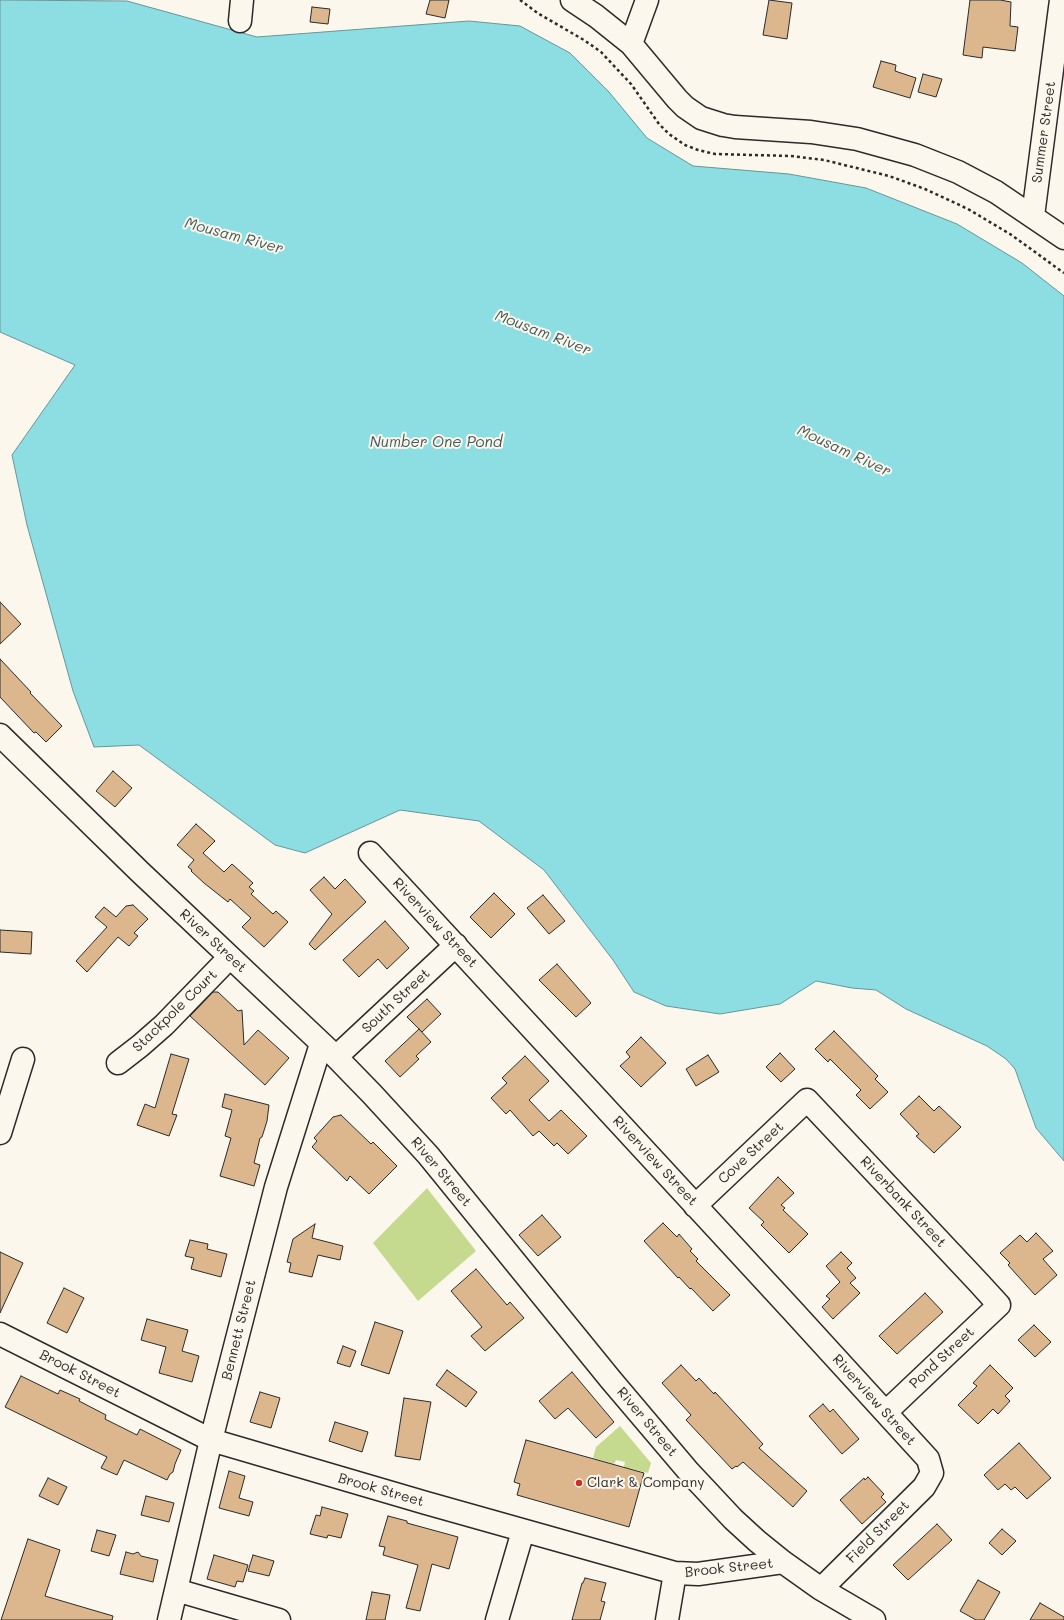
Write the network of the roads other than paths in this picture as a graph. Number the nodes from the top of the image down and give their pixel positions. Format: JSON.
{"nodes":[{"id":1,"x":572,"y":0,"type":"edge"},
{"id":2,"x":647,"y":0,"type":"edge"},
{"id":3,"x":1061,"y":0,"type":"edge"},
{"id":4,"x":631,"y":44,"type":"junction"},
{"id":5,"x":1033,"y":216,"type":"junction"},
{"id":6,"x":1064,"y":238,"type":"edge"},
{"id":7,"x":0,"y":734,"type":"edge"},
{"id":8,"x":370,"y":853,"type":"dead end"},
{"id":9,"x":456,"y":945,"type":"junction"},
{"id":10,"x":230,"y":957,"type":"junction"},
{"id":11,"x":329,"y":1051,"type":"junction"},
{"id":12,"x":23,"y":1059,"type":"dead end"},
{"id":13,"x":118,"y":1063,"type":"dead end"},
{"id":14,"x":807,"y":1100,"type":"joint"},
{"id":15,"x":0,"y":1133,"type":"edge"},
{"id":16,"x":695,"y":1206,"type":"junction"},
{"id":17,"x":999,"y":1305,"type":"joint"},
{"id":18,"x":0,"y":1334,"type":"edge"},
{"id":19,"x":886,"y":1412,"type":"junction"},
{"id":20,"x":211,"y":1440,"type":"junction"},
{"id":21,"x":932,"y":1474,"type":"joint"},
{"id":22,"x":523,"y":1531,"type":"junction"},
{"id":23,"x":783,"y":1562,"type":"junction"},
{"id":24,"x":675,"y":1573,"type":"junction"},
{"id":25,"x":821,"y":1589,"type":"junction"},
{"id":26,"x":176,"y":1590,"type":"junction"},
{"id":27,"x":165,"y":1619,"type":"edge"},
{"id":28,"x":870,"y":1619,"type":"edge"},
{"id":29,"x":279,"y":1620,"type":"edge"},
{"id":30,"x":497,"y":1620,"type":"edge"},
{"id":31,"x":667,"y":1620,"type":"edge"}],
"edges":[{"from":1,"to":4,"type":"street"},
{"from":2,"to":4,"type":"street"},
{"from":3,"to":5,"type":"street","name":"Summer Street"},
{"from":4,"to":5,"type":"street"},
{"from":5,"to":6,"type":"street"},
{"from":7,"to":10,"type":"street","name":"River Street"},
{"from":8,"to":9,"type":"street","name":"Riverview Street"},
{"from":9,"to":11,"type":"street","name":"South Street"},
{"from":9,"to":16,"type":"street","name":"Riverview Street"},
{"from":10,"to":11,"type":"street","name":"River Street"},
{"from":10,"to":13,"type":"street","name":"Stackpole Court"},
{"from":11,"to":20,"type":"street","name":"Bennett Street"},
{"from":11,"to":23,"type":"street","name":"River Street"},
{"from":12,"to":15,"type":"street"},
{"from":14,"to":16,"type":"street","name":"Cove Street"},
{"from":14,"to":17,"type":"street","name":"Riverbank Street"},
{"from":16,"to":19,"type":"street","name":"Riverview Street"},
{"from":17,"to":19,"type":"street","name":"Pond Street"},
{"from":18,"to":20,"type":"street","name":"Brook Street"},
{"from":19,"to":21,"type":"street","name":"Riverview Street"},
{"from":20,"to":22,"type":"street","name":"Brook Street"},
{"from":20,"to":26,"type":"street","name":"Bennett Street"},
{"from":21,"to":25,"type":"street","name":"Field Street"},
{"from":22,"to":24,"type":"street","name":"Brook Street"},
{"from":22,"to":30,"type":"street"},
{"from":23,"to":24,"type":"street","name":"Brook Street"},
{"from":23,"to":25,"type":"street","name":"River Street"},
{"from":24,"to":31,"type":"street"},
{"from":25,"to":28,"type":"street","name":"River Street"},
{"from":26,"to":27,"type":"street","name":"Bennett Street"},
{"from":26,"to":29,"type":"street"}]}
